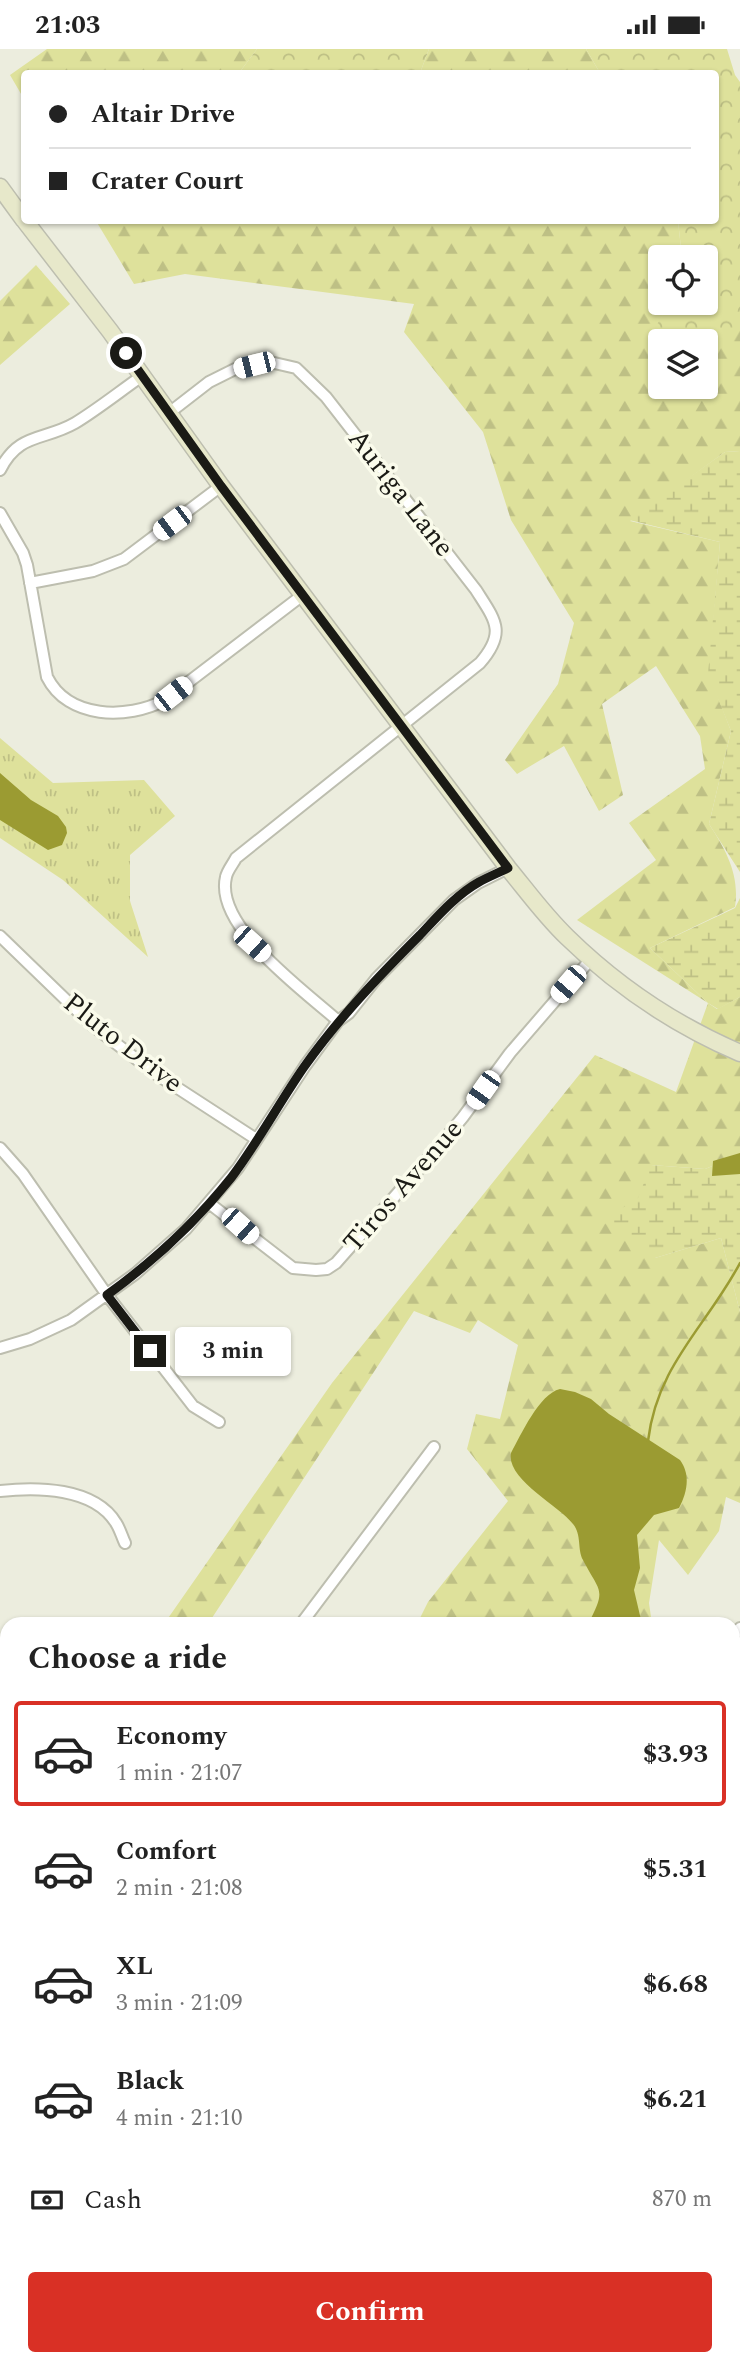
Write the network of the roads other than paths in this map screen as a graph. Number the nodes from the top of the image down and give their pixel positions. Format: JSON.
{"nodes":[{"id":1,"x":1,"y":192,"type":"edge"},
{"id":2,"x":21,"y":215,"type":"edge"},
{"id":3,"x":28,"y":224,"type":"edge"},
{"id":4,"x":142,"y":376,"type":"junction"},
{"id":5,"x":169,"y":413,"type":"junction"},
{"id":6,"x":0,"y":470,"type":"edge"},
{"id":7,"x":221,"y":486,"type":"junction"},
{"id":8,"x":0,"y":513,"type":"edge"},
{"id":9,"x":30,"y":583,"type":"junction"},
{"id":10,"x":303,"y":594,"type":"junction"},
{"id":11,"x":402,"y":725,"type":"junction"},
{"id":12,"x":508,"y":868,"type":"junction"},
{"id":13,"x":1,"y":940,"type":"edge"},
{"id":14,"x":591,"y":959,"type":"junction"},
{"id":15,"x":338,"y":1021,"type":"junction"},
{"id":16,"x":740,"y":1053,"type":"edge"},
{"id":17,"x":256,"y":1139,"type":"junction"},
{"id":18,"x":0,"y":1148,"type":"edge"},
{"id":19,"x":209,"y":1203,"type":"junction"},
{"id":20,"x":107,"y":1295,"type":"junction"},
{"id":21,"x":0,"y":1348,"type":"edge"},
{"id":22,"x":219,"y":1422,"type":"dead end"},
{"id":23,"x":434,"y":1447,"type":"dead end"},
{"id":24,"x":0,"y":1491,"type":"edge"},
{"id":25,"x":125,"y":1543,"type":"dead end"},
{"id":26,"x":306,"y":1617,"type":"edge"},
{"id":27,"x":0,"y":1695,"type":"edge"},
{"id":28,"x":0,"y":1727,"type":"edge"}],
"edges":[{"from":1,"to":2,"type":"street"},
{"from":3,"to":4,"type":"street"},
{"from":4,"to":5,"type":"street"},
{"from":4,"to":6,"type":"street"},
{"from":5,"to":7,"type":"street"},
{"from":5,"to":11,"type":"street","name":"Auriga Lane"},
{"from":7,"to":9,"type":"street"},
{"from":7,"to":10,"type":"street"},
{"from":8,"to":9,"type":"street"},
{"from":9,"to":10,"type":"street"},
{"from":10,"to":11,"type":"street"},
{"from":11,"to":12,"type":"street"},
{"from":11,"to":15,"type":"street","name":"Auriga Lane"},
{"from":12,"to":14,"type":"street"},
{"from":12,"to":15,"type":"street"},
{"from":13,"to":17,"type":"street","name":"Pluto Drive"},
{"from":14,"to":16,"type":"street"},
{"from":14,"to":19,"type":"street","name":"Tiros Avenue"},
{"from":15,"to":17,"type":"street"},
{"from":17,"to":19,"type":"street"},
{"from":18,"to":20,"type":"street"},
{"from":19,"to":20,"type":"street"},
{"from":20,"to":21,"type":"street"},
{"from":20,"to":22,"type":"street"},
{"from":23,"to":26,"type":"street"},
{"from":24,"to":25,"type":"street"},
{"from":27,"to":28,"type":"street"}]}
